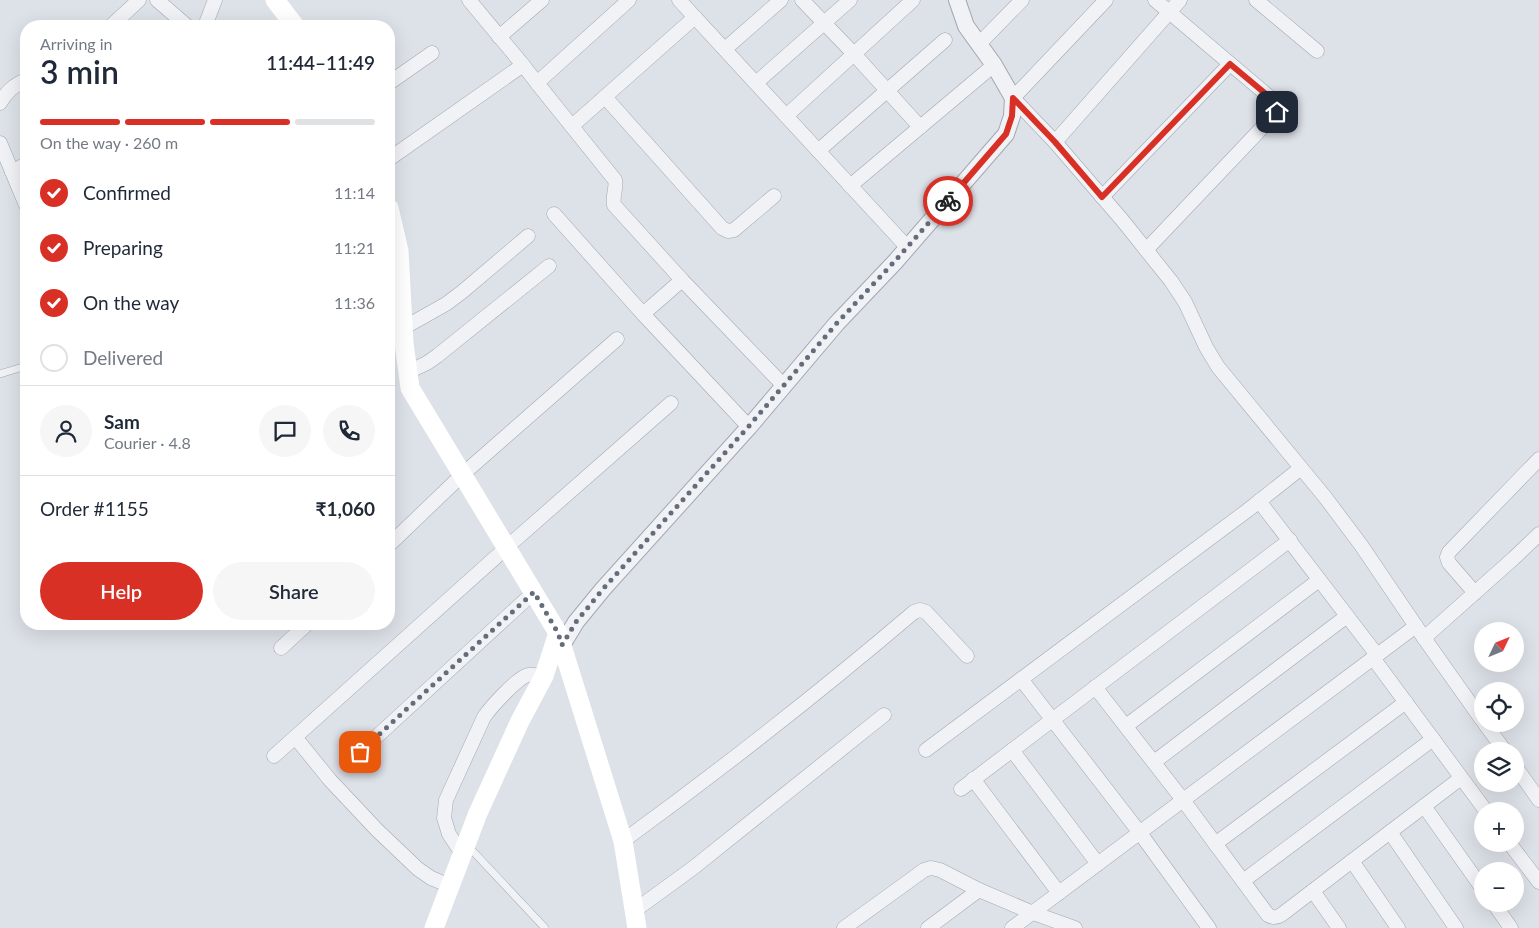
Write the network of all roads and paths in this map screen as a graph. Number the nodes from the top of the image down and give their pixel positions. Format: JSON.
{"nodes":[{"id":1,"x":139,"y":0,"type":"edge"},
{"id":2,"x":157,"y":0,"type":"edge"},
{"id":3,"x":215,"y":0,"type":"edge"},
{"id":4,"x":469,"y":0,"type":"edge"},
{"id":5,"x":542,"y":0,"type":"edge"},
{"id":6,"x":629,"y":0,"type":"edge"},
{"id":7,"x":680,"y":0,"type":"edge"},
{"id":8,"x":781,"y":0,"type":"edge"},
{"id":9,"x":802,"y":0,"type":"edge"},
{"id":10,"x":850,"y":0,"type":"edge"},
{"id":11,"x":913,"y":0,"type":"edge"},
{"id":12,"x":957,"y":0,"type":"edge"},
{"id":13,"x":1022,"y":0,"type":"edge"},
{"id":14,"x":1106,"y":0,"type":"edge"},
{"id":15,"x":1155,"y":0,"type":"edge"},
{"id":16,"x":1180,"y":0,"type":"edge"},
{"id":17,"x":1256,"y":0,"type":"edge"},
{"id":18,"x":280,"y":2,"type":"edge"},
{"id":19,"x":1170,"y":12,"type":"junction"},
{"id":20,"x":695,"y":17,"type":"junction"},
{"id":21,"x":117,"y":20,"type":"edge"},
{"id":22,"x":179,"y":20,"type":"edge"},
{"id":23,"x":207,"y":20,"type":"edge"},
{"id":24,"x":290,"y":20,"type":"edge"},
{"id":25,"x":824,"y":23,"type":"junction"},
{"id":26,"x":499,"y":37,"type":"junction"},
{"id":27,"x":945,"y":40,"type":"dead end"},
{"id":28,"x":979,"y":44,"type":"junction"},
{"id":29,"x":725,"y":49,"type":"junction"},
{"id":30,"x":1317,"y":51,"type":"dead end"},
{"id":31,"x":432,"y":53,"type":"dead end"},
{"id":32,"x":854,"y":54,"type":"junction"},
{"id":33,"x":1230,"y":64,"type":"junction"},
{"id":34,"x":523,"y":65,"type":"junction"},
{"id":35,"x":994,"y":65,"type":"junction"},
{"id":36,"x":395,"y":79,"type":"edge"},
{"id":37,"x":20,"y":83,"type":"edge"},
{"id":38,"x":537,"y":83,"type":"junction"},
{"id":39,"x":756,"y":83,"type":"junction"},
{"id":40,"x":887,"y":91,"type":"junction"},
{"id":41,"x":605,"y":97,"type":"junction"},
{"id":42,"x":1013,"y":98,"type":"junction"},
{"id":43,"x":0,"y":103,"type":"edge"},
{"id":44,"x":786,"y":116,"type":"junction"},
{"id":45,"x":572,"y":126,"type":"junction"},
{"id":46,"x":920,"y":127,"type":"junction"},
{"id":47,"x":1055,"y":142,"type":"junction"},
{"id":48,"x":1,"y":149,"type":"edge"},
{"id":49,"x":818,"y":151,"type":"junction"},
{"id":50,"x":395,"y":155,"type":"edge"},
{"id":51,"x":20,"y":167,"type":"edge"},
{"id":52,"x":12,"y":172,"type":"junction"},
{"id":53,"x":850,"y":186,"type":"junction"},
{"id":54,"x":20,"y":191,"type":"edge"},
{"id":55,"x":774,"y":196,"type":"dead end"},
{"id":56,"x":1102,"y":197,"type":"junction"},
{"id":57,"x":554,"y":214,"type":"dead end"},
{"id":58,"x":395,"y":231,"type":"edge"},
{"id":59,"x":528,"y":236,"type":"dead end"},
{"id":60,"x":907,"y":247,"type":"junction"},
{"id":61,"x":1146,"y":250,"type":"junction"},
{"id":62,"x":549,"y":266,"type":"dead end"},
{"id":63,"x":682,"y":280,"type":"junction"},
{"id":64,"x":644,"y":314,"type":"junction"},
{"id":65,"x":396,"y":332,"type":"edge"},
{"id":66,"x":617,"y":338,"type":"dead end"},
{"id":67,"x":20,"y":368,"type":"edge"},
{"id":68,"x":408,"y":372,"type":"junction"},
{"id":69,"x":0,"y":374,"type":"edge"},
{"id":70,"x":783,"y":386,"type":"junction"},
{"id":71,"x":671,"y":404,"type":"dead end"},
{"id":72,"x":749,"y":426,"type":"junction"},
{"id":73,"x":1539,"y":459,"type":"edge"},
{"id":74,"x":1301,"y":468,"type":"junction"},
{"id":75,"x":463,"y":474,"type":"junction"},
{"id":76,"x":1259,"y":501,"type":"junction"},
{"id":77,"x":1539,"y":534,"type":"edge"},
{"id":78,"x":395,"y":539,"type":"edge"},
{"id":79,"x":1290,"y":540,"type":"junction"},
{"id":80,"x":507,"y":547,"type":"junction"},
{"id":81,"x":1320,"y":580,"type":"junction"},
{"id":82,"x":534,"y":592,"type":"junction"},
{"id":83,"x":1475,"y":593,"type":"junction"},
{"id":84,"x":1347,"y":616,"type":"junction"},
{"id":85,"x":300,"y":630,"type":"edge"},
{"id":86,"x":1420,"y":632,"type":"junction"},
{"id":87,"x":560,"y":639,"type":"junction"},
{"id":88,"x":281,"y":648,"type":"dead end"},
{"id":89,"x":967,"y":656,"type":"dead end"},
{"id":90,"x":1375,"y":656,"type":"junction"},
{"id":91,"x":544,"y":676,"type":"junction"},
{"id":92,"x":1021,"y":679,"type":"junction"},
{"id":93,"x":1095,"y":687,"type":"junction"},
{"id":94,"x":1406,"y":702,"type":"junction"},
{"id":95,"x":1474,"y":709,"type":"edge"},
{"id":96,"x":884,"y":715,"type":"dead end"},
{"id":97,"x":1052,"y":720,"type":"junction"},
{"id":98,"x":1126,"y":726,"type":"junction"},
{"id":99,"x":295,"y":737,"type":"junction"},
{"id":100,"x":1433,"y":739,"type":"junction"},
{"id":101,"x":926,"y":750,"type":"dead end"},
{"id":102,"x":1012,"y":750,"type":"junction"},
{"id":103,"x":360,"y":752,"type":"dead end"},
{"id":104,"x":274,"y":756,"type":"dead end"},
{"id":105,"x":1154,"y":762,"type":"junction"},
{"id":106,"x":1461,"y":778,"type":"junction"},
{"id":107,"x":973,"y":779,"type":"junction"},
{"id":108,"x":1524,"y":779,"type":"edge"},
{"id":109,"x":961,"y":789,"type":"dead end"},
{"id":110,"x":1183,"y":800,"type":"junction"},
{"id":111,"x":1539,"y":800,"type":"edge"},
{"id":112,"x":1479,"y":802,"type":"edge"},
{"id":113,"x":1424,"y":806,"type":"junction"},
{"id":114,"x":1390,"y":832,"type":"junction"},
{"id":115,"x":1140,"y":833,"type":"junction"},
{"id":116,"x":623,"y":841,"type":"junction"},
{"id":117,"x":1215,"y":844,"type":"junction"},
{"id":118,"x":464,"y":849,"type":"junction"},
{"id":119,"x":1516,"y":852,"type":"edge"},
{"id":120,"x":1352,"y":861,"type":"junction"},
{"id":121,"x":1098,"y":864,"type":"junction"},
{"id":122,"x":1474,"y":877,"type":"edge"},
{"id":123,"x":1243,"y":882,"type":"junction"},
{"id":124,"x":1539,"y":882,"type":"edge"},
{"id":125,"x":450,"y":886,"type":"junction"},
{"id":126,"x":979,"y":890,"type":"junction"},
{"id":127,"x":1313,"y":891,"type":"junction"},
{"id":128,"x":1059,"y":893,"type":"junction"},
{"id":129,"x":1500,"y":912,"type":"edge"},
{"id":130,"x":1033,"y":913,"type":"junction"},
{"id":131,"x":636,"y":919,"type":"edge"},
{"id":132,"x":434,"y":928,"type":"edge"},
{"id":133,"x":545,"y":928,"type":"edge"},
{"id":134,"x":844,"y":928,"type":"edge"},
{"id":135,"x":928,"y":928,"type":"edge"},
{"id":136,"x":1012,"y":928,"type":"edge"},
{"id":137,"x":1075,"y":928,"type":"edge"},
{"id":138,"x":1209,"y":928,"type":"edge"},
{"id":139,"x":1339,"y":928,"type":"edge"},
{"id":140,"x":1398,"y":928,"type":"edge"},
{"id":141,"x":1456,"y":928,"type":"edge"},
{"id":142,"x":1511,"y":928,"type":"edge"}],
"edges":[{"from":1,"to":21,"type":"street"},
{"from":2,"to":22,"type":"street"},
{"from":3,"to":23,"type":"street"},
{"from":4,"to":26,"type":"street"},
{"from":5,"to":26,"type":"street"},
{"from":6,"to":38,"type":"street"},
{"from":7,"to":20,"type":"street"},
{"from":8,"to":29,"type":"street"},
{"from":9,"to":25,"type":"street"},
{"from":10,"to":25,"type":"street"},
{"from":11,"to":32,"type":"street"},
{"from":12,"to":28,"type":"street"},
{"from":13,"to":28,"type":"street"},
{"from":14,"to":42,"type":"street"},
{"from":15,"to":19,"type":"street"},
{"from":16,"to":19,"type":"street"},
{"from":17,"to":30,"type":"street"},
{"from":18,"to":24,"type":"main road"},
{"from":19,"to":33,"type":"street"},
{"from":19,"to":47,"type":"street"},
{"from":20,"to":29,"type":"street"},
{"from":20,"to":41,"type":"street"},
{"from":25,"to":32,"type":"street"},
{"from":25,"to":39,"type":"street"},
{"from":26,"to":34,"type":"street"},
{"from":27,"to":40,"type":"street"},
{"from":28,"to":35,"type":"street"},
{"from":29,"to":39,"type":"street"},
{"from":31,"to":36,"type":"street"},
{"from":32,"to":40,"type":"street"},
{"from":32,"to":44,"type":"street"},
{"from":33,"to":56,"type":"street"},
{"from":33,"to":61,"type":"street"},
{"from":34,"to":38,"type":"street"},
{"from":34,"to":50,"type":"street"},
{"from":35,"to":42,"type":"street"},
{"from":35,"to":46,"type":"street"},
{"from":37,"to":43,"type":"street"},
{"from":38,"to":45,"type":"street"},
{"from":39,"to":44,"type":"street"},
{"from":40,"to":46,"type":"street"},
{"from":40,"to":49,"type":"street"},
{"from":41,"to":45,"type":"street"},
{"from":41,"to":55,"type":"street"},
{"from":42,"to":47,"type":"street"},
{"from":42,"to":60,"type":"street"},
{"from":44,"to":49,"type":"street"},
{"from":45,"to":63,"type":"street"},
{"from":46,"to":53,"type":"street"},
{"from":47,"to":56,"type":"street"},
{"from":48,"to":52,"type":"street"},
{"from":49,"to":53,"type":"street"},
{"from":51,"to":52,"type":"street"},
{"from":52,"to":54,"type":"street"},
{"from":53,"to":60,"type":"street"},
{"from":56,"to":61,"type":"street"},
{"from":57,"to":64,"type":"street"},
{"from":58,"to":65,"type":"main road"},
{"from":59,"to":65,"type":"street"},
{"from":60,"to":70,"type":"street"},
{"from":61,"to":74,"type":"street"},
{"from":62,"to":68,"type":"street"},
{"from":63,"to":64,"type":"street"},
{"from":63,"to":70,"type":"street"},
{"from":64,"to":72,"type":"street"},
{"from":65,"to":68,"type":"main road"},
{"from":66,"to":75,"type":"street"},
{"from":67,"to":69,"type":"lane"},
{"from":68,"to":75,"type":"main road"},
{"from":70,"to":72,"type":"street"},
{"from":71,"to":80,"type":"street"},
{"from":72,"to":87,"type":"street"},
{"from":73,"to":83,"type":"street"},
{"from":74,"to":76,"type":"street"},
{"from":74,"to":86,"type":"street"},
{"from":75,"to":78,"type":"street"},
{"from":75,"to":80,"type":"main road"},
{"from":76,"to":79,"type":"street"},
{"from":76,"to":92,"type":"street"},
{"from":77,"to":83,"type":"street"},
{"from":79,"to":81,"type":"street"},
{"from":79,"to":93,"type":"street"},
{"from":80,"to":82,"type":"main road"},
{"from":80,"to":99,"type":"street"},
{"from":81,"to":84,"type":"street"},
{"from":81,"to":98,"type":"street"},
{"from":82,"to":87,"type":"main road"},
{"from":82,"to":103,"type":"street"},
{"from":83,"to":86,"type":"street"},
{"from":84,"to":90,"type":"street"},
{"from":84,"to":105,"type":"street"},
{"from":85,"to":88,"type":"street"},
{"from":86,"to":90,"type":"street"},
{"from":86,"to":95,"type":"street"},
{"from":87,"to":91,"type":"main road"},
{"from":87,"to":116,"type":"main road"},
{"from":89,"to":116,"type":"street"},
{"from":90,"to":94,"type":"street"},
{"from":90,"to":110,"type":"street"},
{"from":91,"to":118,"type":"main road"},
{"from":91,"to":118,"type":"street"},
{"from":92,"to":97,"type":"street"},
{"from":92,"to":101,"type":"street"},
{"from":93,"to":97,"type":"street"},
{"from":93,"to":98,"type":"street"},
{"from":94,"to":100,"type":"street"},
{"from":94,"to":117,"type":"street"},
{"from":96,"to":131,"type":"street"},
{"from":97,"to":102,"type":"street"},
{"from":97,"to":115,"type":"street"},
{"from":98,"to":105,"type":"street"},
{"from":99,"to":104,"type":"street"},
{"from":99,"to":125,"type":"street"},
{"from":100,"to":106,"type":"street"},
{"from":100,"to":123,"type":"street"},
{"from":102,"to":107,"type":"street"},
{"from":102,"to":121,"type":"street"},
{"from":105,"to":110,"type":"street"},
{"from":106,"to":112,"type":"street"},
{"from":106,"to":113,"type":"street"},
{"from":107,"to":109,"type":"street"},
{"from":107,"to":128,"type":"street"},
{"from":108,"to":111,"type":"street"},
{"from":110,"to":115,"type":"street"},
{"from":110,"to":117,"type":"street"},
{"from":113,"to":114,"type":"street"},
{"from":113,"to":122,"type":"street"},
{"from":114,"to":120,"type":"street"},
{"from":114,"to":141,"type":"street"},
{"from":115,"to":121,"type":"street"},
{"from":115,"to":138,"type":"street"},
{"from":116,"to":131,"type":"main road"},
{"from":117,"to":123,"type":"street"},
{"from":118,"to":125,"type":"main road"},
{"from":118,"to":133,"type":"lane"},
{"from":119,"to":124,"type":"street"},
{"from":120,"to":127,"type":"street"},
{"from":120,"to":140,"type":"street"},
{"from":121,"to":128,"type":"street"},
{"from":123,"to":127,"type":"street"},
{"from":125,"to":132,"type":"main road"},
{"from":126,"to":130,"type":"street"},
{"from":126,"to":134,"type":"street"},
{"from":126,"to":135,"type":"street"},
{"from":127,"to":139,"type":"street"},
{"from":128,"to":130,"type":"street"},
{"from":129,"to":142,"type":"street"},
{"from":130,"to":136,"type":"street"},
{"from":130,"to":137,"type":"street"}]}
